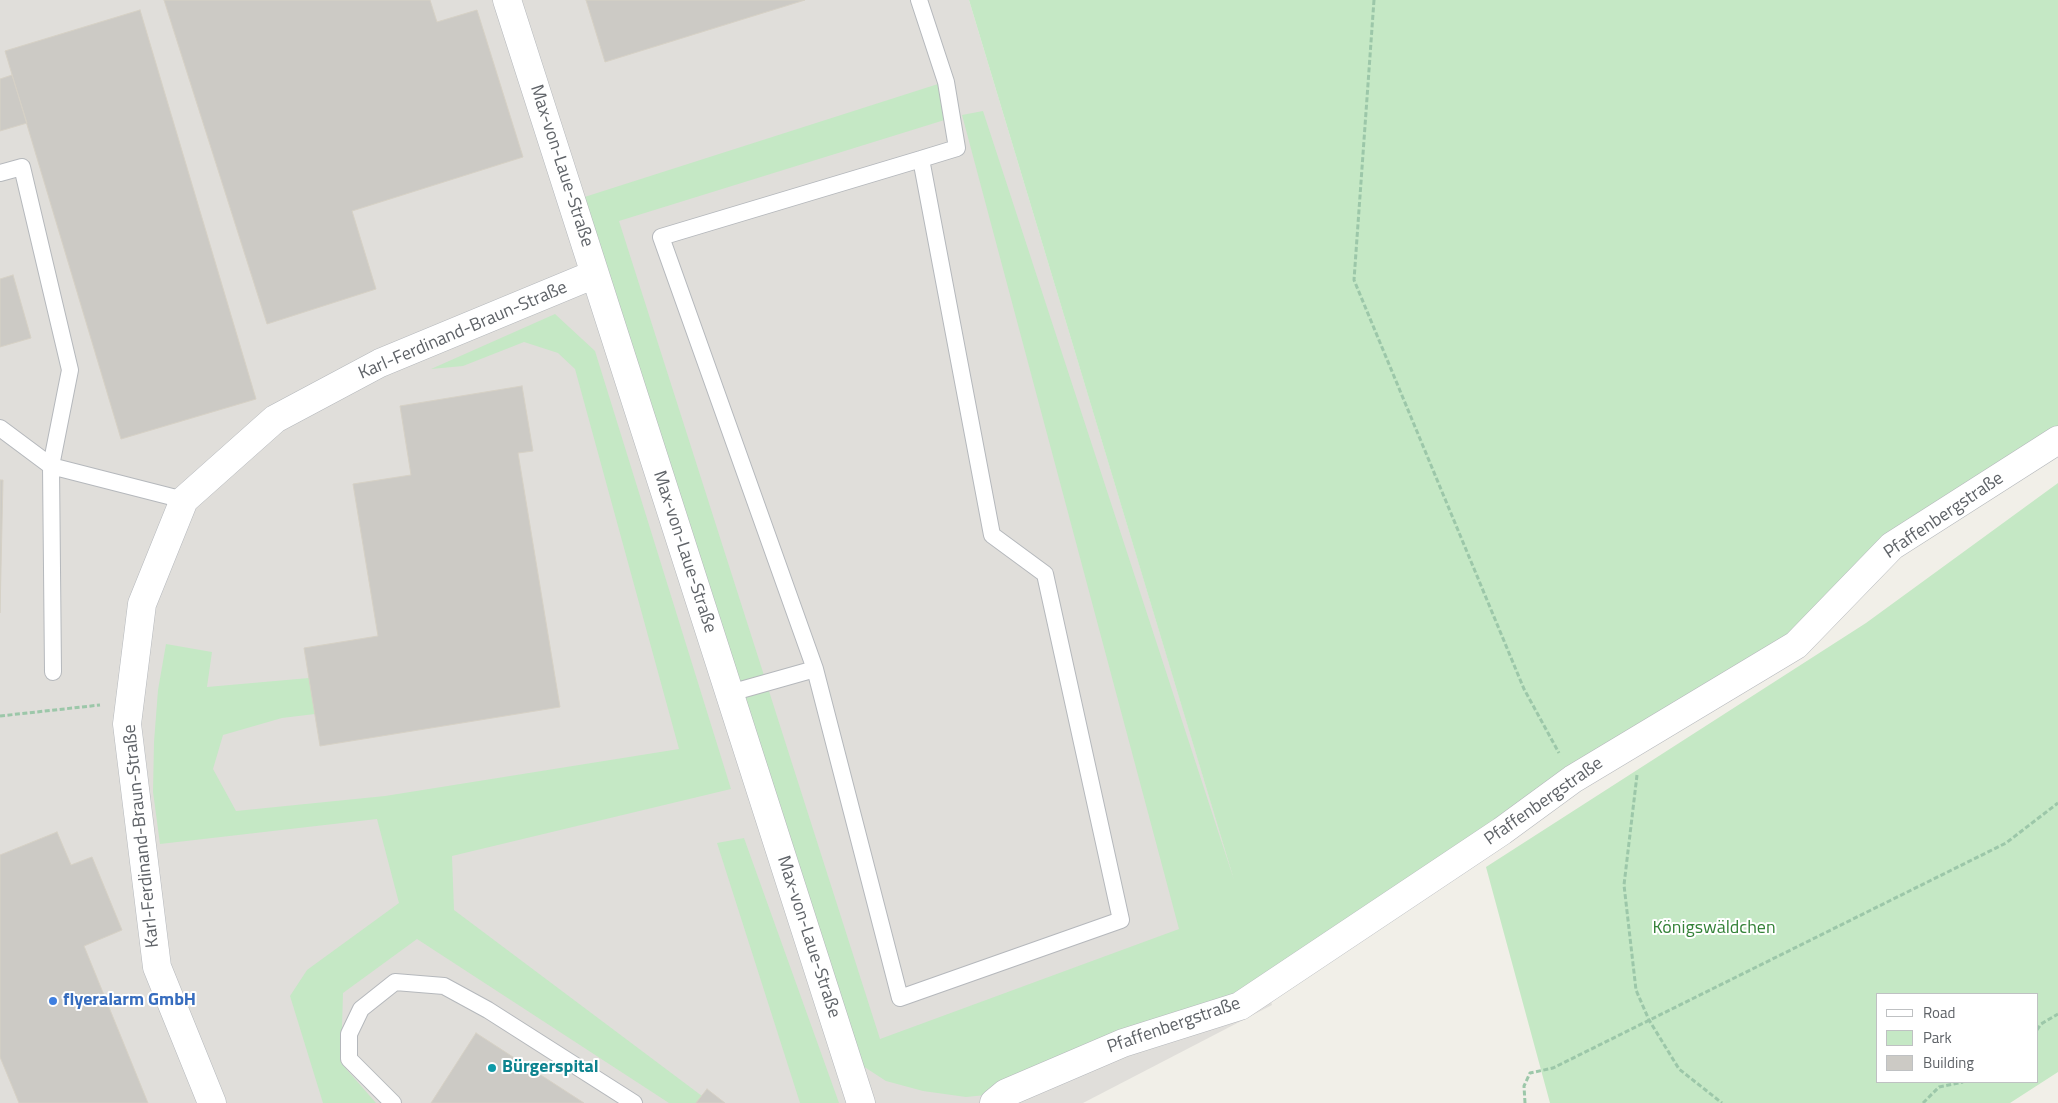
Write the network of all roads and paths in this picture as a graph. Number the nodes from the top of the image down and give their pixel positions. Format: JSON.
{"nodes":[{"id":1,"x":507,"y":0,"type":"edge"},
{"id":2,"x":919,"y":0,"type":"edge"},
{"id":3,"x":1374,"y":0,"type":"edge"},
{"id":4,"x":921,"y":159,"type":"junction"},
{"id":5,"x":0,"y":173,"type":"edge"},
{"id":6,"x":595,"y":274,"type":"junction"},
{"id":7,"x":0,"y":428,"type":"edge"},
{"id":8,"x":2058,"y":440,"type":"edge"},
{"id":9,"x":51,"y":466,"type":"junction"},
{"id":10,"x":184,"y":500,"type":"junction"},
{"id":11,"x":816,"y":669,"type":"junction"},
{"id":12,"x":53,"y":672,"type":"dead end"},
{"id":13,"x":730,"y":694,"type":"junction"},
{"id":14,"x":130,"y":702,"type":"junction"},
{"id":15,"x":0,"y":716,"type":"edge"},
{"id":16,"x":1642,"y":738,"type":"junction"},
{"id":17,"x":1573,"y":779,"type":"junction"},
{"id":18,"x":2058,"y":803,"type":"edge"},
{"id":19,"x":2058,"y":1014,"type":"edge"},
{"id":20,"x":1649,"y":1020,"type":"junction"},
{"id":21,"x":2038,"y":1028,"type":"edge"},
{"id":22,"x":1958,"y":1083,"type":"edge"},
{"id":23,"x":212,"y":1103,"type":"edge"},
{"id":24,"x":393,"y":1103,"type":"edge"},
{"id":25,"x":634,"y":1103,"type":"edge"},
{"id":26,"x":861,"y":1103,"type":"edge"},
{"id":27,"x":994,"y":1103,"type":"edge"},
{"id":28,"x":1525,"y":1103,"type":"edge"},
{"id":29,"x":1722,"y":1103,"type":"edge"},
{"id":30,"x":1923,"y":1103,"type":"edge"}],
"edges":[{"from":1,"to":6,"type":"street","name":"Max-von-Laue-Straße"},
{"from":2,"to":4,"type":"lane"},
{"from":3,"to":17,"type":"path"},
{"from":4,"to":11,"type":"lane"},
{"from":4,"to":11,"type":"lane"},
{"from":5,"to":9,"type":"lane"},
{"from":6,"to":10,"type":"street","name":"Karl-Ferdinand-Braun-Straße"},
{"from":6,"to":13,"type":"street","name":"Max-von-Laue-Straße"},
{"from":7,"to":9,"type":"lane"},
{"from":8,"to":16,"type":"street","name":"Pfaffenbergstraße"},
{"from":9,"to":10,"type":"lane"},
{"from":9,"to":12,"type":"lane"},
{"from":10,"to":14,"type":"street","name":"Karl-Ferdinand-Braun-Straße"},
{"from":11,"to":13,"type":"lane"},
{"from":13,"to":26,"type":"street","name":"Max-von-Laue-Straße"},
{"from":14,"to":15,"type":"path"},
{"from":14,"to":23,"type":"street","name":"Karl-Ferdinand-Braun-Straße"},
{"from":16,"to":17,"type":"street","name":"Pfaffenbergstraße"},
{"from":16,"to":20,"type":"path"},
{"from":17,"to":27,"type":"street","name":"Pfaffenbergstraße"},
{"from":18,"to":20,"type":"path"},
{"from":19,"to":21,"type":"path"},
{"from":20,"to":28,"type":"path"},
{"from":20,"to":29,"type":"path"},
{"from":22,"to":30,"type":"path"},
{"from":24,"to":25,"type":"lane"}]}
